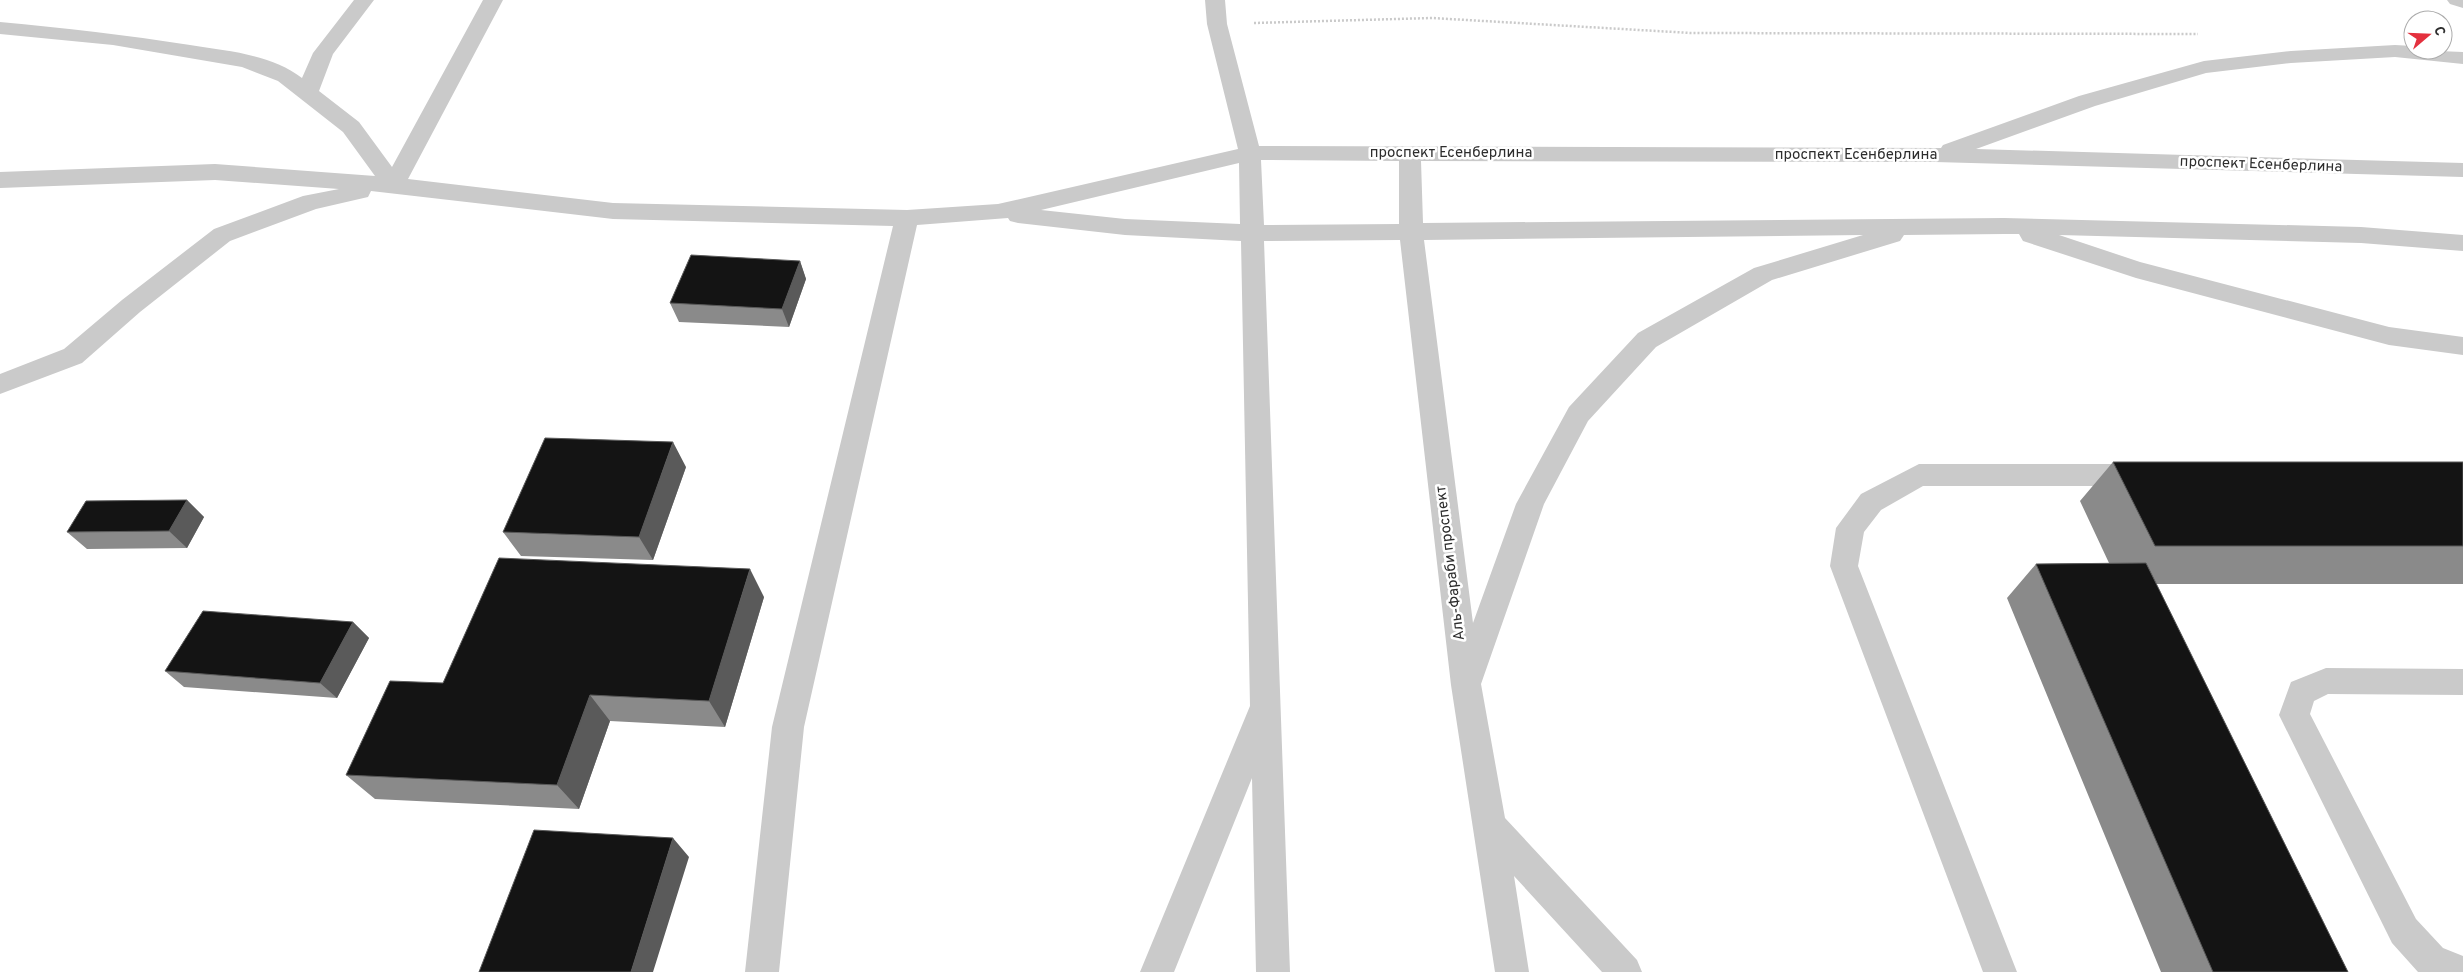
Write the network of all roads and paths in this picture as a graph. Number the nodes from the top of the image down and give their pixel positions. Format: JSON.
{"nodes":[{"id":1,"x":364,"y":0,"type":"edge"},
{"id":2,"x":493,"y":0,"type":"edge"},
{"id":3,"x":1215,"y":0,"type":"edge"},
{"id":4,"x":2457,"y":0,"type":"edge"},
{"id":5,"x":2463,"y":2,"type":"edge"},
{"id":6,"x":1217,"y":24,"type":"junction"},
{"id":7,"x":0,"y":28,"type":"edge"},
{"id":8,"x":2208,"y":34,"type":"dead end"},
{"id":9,"x":2463,"y":58,"type":"edge"},
{"id":10,"x":308,"y":91,"type":"junction"},
{"id":11,"x":1410,"y":152,"type":"junction"},
{"id":12,"x":1250,"y":153,"type":"junction"},
{"id":13,"x":1935,"y":155,"type":"junction"},
{"id":14,"x":2463,"y":170,"type":"edge"},
{"id":15,"x":0,"y":180,"type":"edge"},
{"id":16,"x":393,"y":185,"type":"junction"},
{"id":17,"x":998,"y":212,"type":"junction"},
{"id":18,"x":907,"y":218,"type":"junction"},
{"id":19,"x":1921,"y":226,"type":"junction"},
{"id":20,"x":2004,"y":226,"type":"junction"},
{"id":21,"x":1411,"y":232,"type":"junction"},
{"id":22,"x":1253,"y":233,"type":"junction"},
{"id":23,"x":2463,"y":243,"type":"edge"},
{"id":24,"x":2463,"y":346,"type":"edge"},
{"id":25,"x":0,"y":384,"type":"edge"},
{"id":26,"x":2166,"y":475,"type":"edge"},
{"id":27,"x":2463,"y":682,"type":"edge"},
{"id":28,"x":1466,"y":685,"type":"junction"},
{"id":29,"x":1265,"y":708,"type":"junction"},
{"id":30,"x":1490,"y":825,"type":"junction"},
{"id":31,"x":762,"y":972,"type":"edge"},
{"id":32,"x":1157,"y":972,"type":"edge"},
{"id":33,"x":1273,"y":972,"type":"edge"},
{"id":34,"x":1512,"y":972,"type":"edge"},
{"id":35,"x":1625,"y":972,"type":"edge"},
{"id":36,"x":2000,"y":972,"type":"edge"},
{"id":37,"x":2460,"y":972,"type":"edge"}],
"edges":[{"from":1,"to":10,"type":"street"},
{"from":2,"to":16,"type":"street"},
{"from":3,"to":6,"type":"street"},
{"from":4,"to":5,"type":"street"},
{"from":6,"to":8,"type":"path"},
{"from":6,"to":12,"type":"street"},
{"from":7,"to":10,"type":"street"},
{"from":9,"to":13,"type":"street"},
{"from":10,"to":16,"type":"street"},
{"from":11,"to":12,"type":"street","name":"проспект Есенберлина"},
{"from":11,"to":13,"type":"street","name":"проспект Есенберлина"},
{"from":11,"to":21,"type":"street","name":"Аль-Фараби проспект"},
{"from":12,"to":17,"type":"street","name":"проспект Есенберлина"},
{"from":12,"to":22,"type":"street"},
{"from":13,"to":14,"type":"street","name":"проспект Есенберлина"},
{"from":15,"to":16,"type":"street"},
{"from":16,"to":18,"type":"street"},
{"from":16,"to":25,"type":"street"},
{"from":17,"to":18,"type":"street"},
{"from":17,"to":22,"type":"street"},
{"from":18,"to":31,"type":"street"},
{"from":19,"to":20,"type":"street"},
{"from":19,"to":21,"type":"street"},
{"from":19,"to":28,"type":"street"},
{"from":20,"to":23,"type":"street"},
{"from":20,"to":24,"type":"street"},
{"from":21,"to":22,"type":"street"},
{"from":21,"to":28,"type":"street","name":"Аль-Фараби проспект"},
{"from":22,"to":29,"type":"street"},
{"from":26,"to":36,"type":"street"},
{"from":27,"to":37,"type":"street"},
{"from":28,"to":30,"type":"street","name":"Аль-Фараби проспект"},
{"from":29,"to":32,"type":"street"},
{"from":29,"to":33,"type":"street"},
{"from":30,"to":34,"type":"street","name":"Аль-Фараби проспект"},
{"from":30,"to":35,"type":"street"}]}
